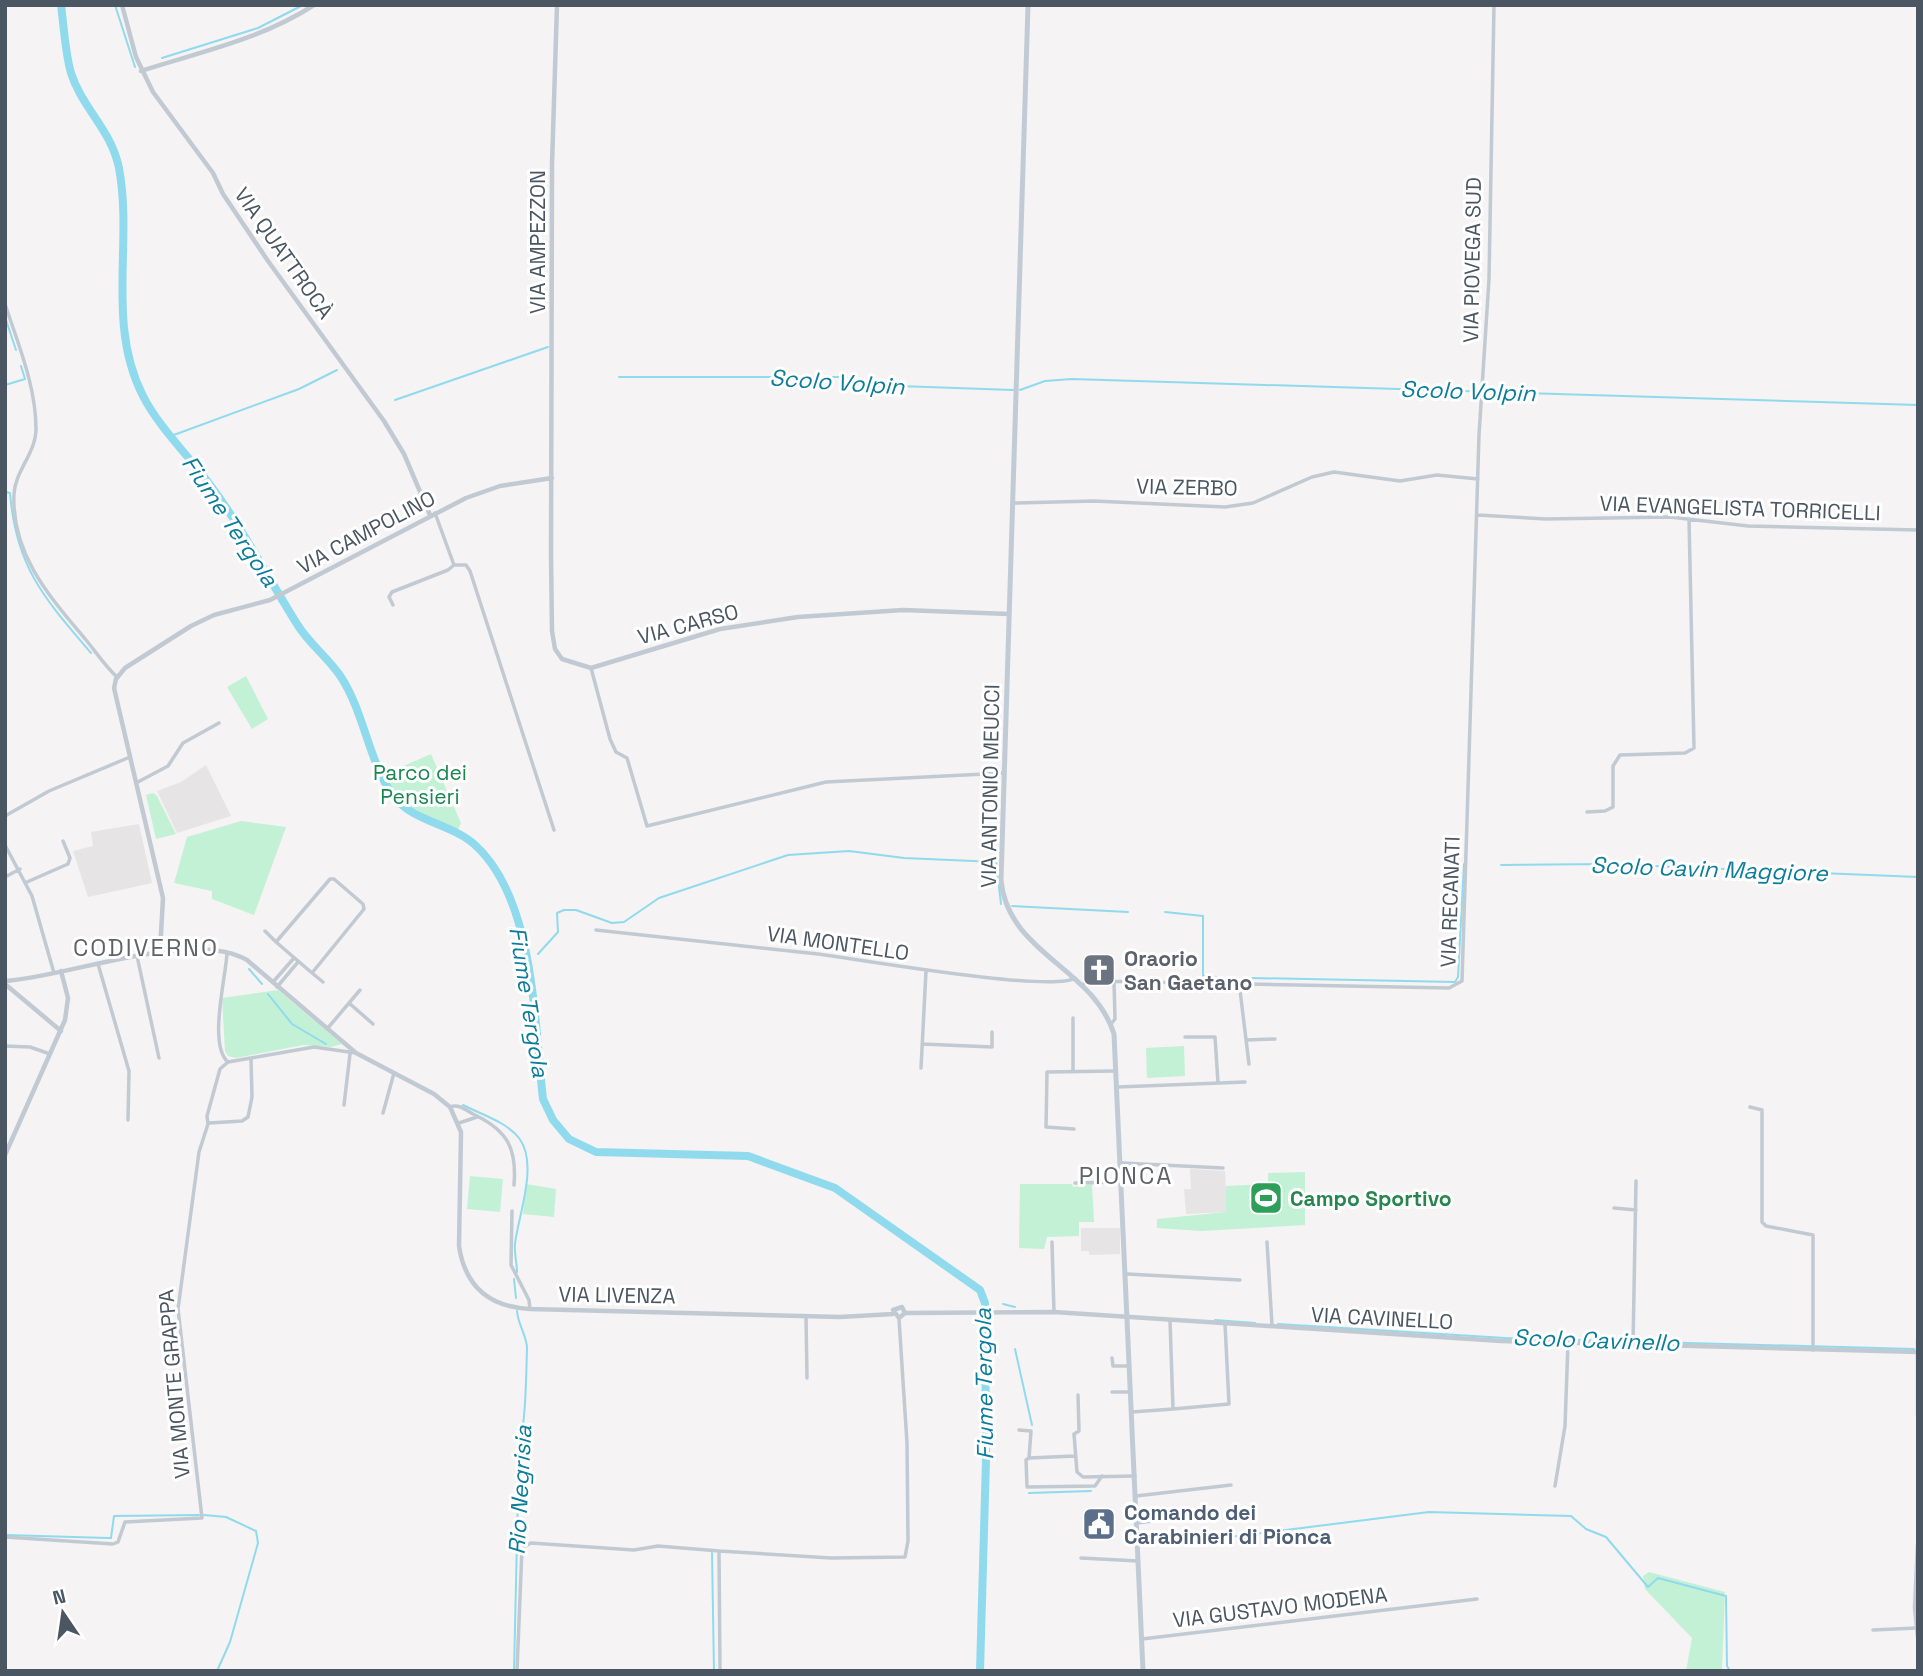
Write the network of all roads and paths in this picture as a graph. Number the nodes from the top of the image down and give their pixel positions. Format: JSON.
{"nodes":[{"id":1,"x":122,"y":5,"type":"edge"},
{"id":2,"x":314,"y":5,"type":"edge"},
{"id":3,"x":557,"y":5,"type":"edge"},
{"id":4,"x":1028,"y":5,"type":"edge"},
{"id":5,"x":1494,"y":5,"type":"edge"},
{"id":6,"x":141,"y":71,"type":"junction"},
{"id":7,"x":5,"y":303,"type":"edge"},
{"id":8,"x":552,"y":478,"type":"junction"},
{"id":9,"x":1478,"y":479,"type":"junction"},
{"id":10,"x":1014,"y":503,"type":"junction"},
{"id":11,"x":433,"y":514,"type":"junction"},
{"id":12,"x":1478,"y":515,"type":"junction"},
{"id":13,"x":1689,"y":519,"type":"junction"},
{"id":14,"x":1918,"y":530,"type":"edge"},
{"id":15,"x":454,"y":565,"type":"junction"},
{"id":16,"x":393,"y":605,"type":"dead end"},
{"id":17,"x":1009,"y":614,"type":"junction"},
{"id":18,"x":591,"y":668,"type":"junction"},
{"id":19,"x":117,"y":677,"type":"junction"},
{"id":20,"x":219,"y":723,"type":"dead end"},
{"id":21,"x":130,"y":757,"type":"junction"},
{"id":22,"x":1004,"y":774,"type":"junction"},
{"id":23,"x":136,"y":783,"type":"junction"},
{"id":24,"x":1587,"y":812,"type":"dead end"},
{"id":25,"x":5,"y":816,"type":"edge"},
{"id":26,"x":554,"y":831,"type":"dead end"},
{"id":27,"x":63,"y":841,"type":"dead end"},
{"id":28,"x":5,"y":845,"type":"edge"},
{"id":29,"x":20,"y":869,"type":"junction"},
{"id":30,"x":5,"y":877,"type":"edge"},
{"id":31,"x":27,"y":882,"type":"junction"},
{"id":32,"x":596,"y":930,"type":"dead end"},
{"id":33,"x":265,"y":931,"type":"dead end"},
{"id":34,"x":276,"y":942,"type":"junction"},
{"id":35,"x":160,"y":951,"type":"junction"},
{"id":36,"x":227,"y":953,"type":"junction"},
{"id":37,"x":137,"y":956,"type":"junction"},
{"id":38,"x":296,"y":960,"type":"junction"},
{"id":39,"x":98,"y":964,"type":"junction"},
{"id":40,"x":61,"y":971,"type":"junction"},
{"id":41,"x":926,"y":971,"type":"junction"},
{"id":42,"x":54,"y":973,"type":"junction"},
{"id":43,"x":312,"y":973,"type":"junction"},
{"id":44,"x":1075,"y":978,"type":"junction"},
{"id":45,"x":18,"y":980,"type":"junction"},
{"id":46,"x":1114,"y":981,"type":"junction"},
{"id":47,"x":323,"y":982,"type":"dead end"},
{"id":48,"x":1238,"y":982,"type":"junction"},
{"id":49,"x":5,"y":983,"type":"edge"},
{"id":50,"x":275,"y":984,"type":"junction"},
{"id":51,"x":1083,"y":984,"type":"junction"},
{"id":52,"x":360,"y":990,"type":"dead end"},
{"id":53,"x":18,"y":993,"type":"junction"},
{"id":54,"x":349,"y":1003,"type":"junction"},
{"id":55,"x":1073,"y":1018,"type":"dead end"},
{"id":56,"x":373,"y":1024,"type":"dead end"},
{"id":57,"x":1111,"y":1024,"type":"junction"},
{"id":58,"x":327,"y":1029,"type":"junction"},
{"id":59,"x":61,"y":1031,"type":"junction"},
{"id":60,"x":992,"y":1032,"type":"dead end"},
{"id":61,"x":1185,"y":1037,"type":"dead end"},
{"id":62,"x":1275,"y":1039,"type":"dead end"},
{"id":63,"x":1247,"y":1040,"type":"junction"},
{"id":64,"x":922,"y":1044,"type":"junction"},
{"id":65,"x":5,"y":1046,"type":"edge"},
{"id":66,"x":50,"y":1054,"type":"junction"},
{"id":67,"x":353,"y":1054,"type":"junction"},
{"id":68,"x":159,"y":1058,"type":"dead end"},
{"id":69,"x":251,"y":1059,"type":"junction"},
{"id":70,"x":228,"y":1062,"type":"junction"},
{"id":71,"x":1249,"y":1064,"type":"dead end"},
{"id":72,"x":921,"y":1068,"type":"dead end"},
{"id":73,"x":1117,"y":1071,"type":"junction"},
{"id":74,"x":1073,"y":1072,"type":"junction"},
{"id":75,"x":394,"y":1073,"type":"junction"},
{"id":76,"x":1245,"y":1082,"type":"dead end"},
{"id":77,"x":1218,"y":1083,"type":"junction"},
{"id":78,"x":1118,"y":1087,"type":"junction"},
{"id":79,"x":344,"y":1105,"type":"dead end"},
{"id":80,"x":450,"y":1107,"type":"junction"},
{"id":81,"x":1750,"y":1107,"type":"dead end"},
{"id":82,"x":383,"y":1113,"type":"dead end"},
{"id":83,"x":479,"y":1117,"type":"junction"},
{"id":84,"x":128,"y":1120,"type":"dead end"},
{"id":85,"x":459,"y":1123,"type":"junction"},
{"id":86,"x":208,"y":1124,"type":"junction"},
{"id":87,"x":1074,"y":1129,"type":"dead end"},
{"id":88,"x":5,"y":1155,"type":"edge"},
{"id":89,"x":1122,"y":1163,"type":"junction"},
{"id":90,"x":1223,"y":1168,"type":"dead end"},
{"id":91,"x":1636,"y":1181,"type":"dead end"},
{"id":92,"x":1123,"y":1182,"type":"junction"},
{"id":93,"x":1075,"y":1183,"type":"dead end"},
{"id":94,"x":514,"y":1185,"type":"dead end"},
{"id":95,"x":1614,"y":1208,"type":"dead end"},
{"id":96,"x":1636,"y":1210,"type":"junction"},
{"id":97,"x":512,"y":1211,"type":"dead end"},
{"id":98,"x":1052,"y":1242,"type":"dead end"},
{"id":99,"x":1267,"y":1242,"type":"dead end"},
{"id":100,"x":1127,"y":1274,"type":"junction"},
{"id":101,"x":1240,"y":1280,"type":"dead end"},
{"id":102,"x":530,"y":1309,"type":"junction"},
{"id":103,"x":1054,"y":1312,"type":"junction"},
{"id":104,"x":905,"y":1313,"type":"junction"},
{"id":105,"x":893,"y":1314,"type":"junction"},
{"id":106,"x":806,"y":1316,"type":"junction"},
{"id":107,"x":899,"y":1318,"type":"junction"},
{"id":108,"x":1129,"y":1318,"type":"junction"},
{"id":109,"x":1170,"y":1320,"type":"junction"},
{"id":110,"x":1225,"y":1324,"type":"junction"},
{"id":111,"x":1271,"y":1327,"type":"junction"},
{"id":112,"x":1918,"y":1340,"type":"edge"},
{"id":113,"x":1633,"y":1342,"type":"junction"},
{"id":114,"x":1568,"y":1343,"type":"junction"},
{"id":115,"x":1813,"y":1348,"type":"junction"},
{"id":116,"x":1917,"y":1352,"type":"edge"},
{"id":117,"x":1112,"y":1358,"type":"dead end"},
{"id":118,"x":1130,"y":1366,"type":"junction"},
{"id":119,"x":807,"y":1378,"type":"dead end"},
{"id":120,"x":1112,"y":1392,"type":"dead end"},
{"id":121,"x":1131,"y":1392,"type":"junction"},
{"id":122,"x":1077,"y":1395,"type":"dead end"},
{"id":123,"x":1172,"y":1409,"type":"junction"},
{"id":124,"x":1132,"y":1412,"type":"junction"},
{"id":125,"x":1918,"y":1415,"type":"edge"},
{"id":126,"x":1018,"y":1430,"type":"dead end"},
{"id":127,"x":1075,"y":1456,"type":"junction"},
{"id":128,"x":1029,"y":1458,"type":"junction"},
{"id":129,"x":1102,"y":1476,"type":"junction"},
{"id":130,"x":1135,"y":1476,"type":"junction"},
{"id":131,"x":1231,"y":1485,"type":"dead end"},
{"id":132,"x":1555,"y":1486,"type":"dead end"},
{"id":133,"x":1136,"y":1496,"type":"junction"},
{"id":134,"x":1185,"y":1517,"type":"dead end"},
{"id":135,"x":1137,"y":1523,"type":"junction"},
{"id":136,"x":5,"y":1537,"type":"edge"},
{"id":137,"x":1918,"y":1544,"type":"edge"},
{"id":138,"x":719,"y":1551,"type":"junction"},
{"id":139,"x":1081,"y":1558,"type":"dead end"},
{"id":140,"x":1139,"y":1561,"type":"junction"},
{"id":141,"x":1477,"y":1599,"type":"dead end"},
{"id":142,"x":1916,"y":1628,"type":"junction"},
{"id":143,"x":1873,"y":1630,"type":"dead end"},
{"id":144,"x":1918,"y":1637,"type":"edge"},
{"id":145,"x":1142,"y":1639,"type":"junction"},
{"id":146,"x":517,"y":1671,"type":"edge"},
{"id":147,"x":720,"y":1671,"type":"edge"},
{"id":148,"x":1143,"y":1671,"type":"edge"}],
"edges":[{"from":1,"to":6,"type":"street","name":"VIA QUATTROCÀ"},
{"from":2,"to":6,"type":"street"},
{"from":3,"to":8,"type":"street","name":"VIA AMPEZZON"},
{"from":4,"to":10,"type":"main road","name":"VIA ANTONIO MEUCCI"},
{"from":5,"to":9,"type":"street","name":"VIA PIOVEGA SUD"},
{"from":6,"to":11,"type":"street","name":"VIA QUATTROCÀ"},
{"from":7,"to":19,"type":"street"},
{"from":8,"to":11,"type":"street","name":"VIA CAMPOLINO"},
{"from":8,"to":18,"type":"street"},
{"from":9,"to":10,"type":"street","name":"VIA ZERBO"},
{"from":9,"to":12,"type":"street","name":"VIA PIOVEGA SUD"},
{"from":10,"to":17,"type":"main road","name":"VIA ANTONIO MEUCCI"},
{"from":11,"to":15,"type":"street"},
{"from":11,"to":19,"type":"street","name":"VIA CAMPOLINO"},
{"from":12,"to":13,"type":"street","name":"VIA EVANGELISTA TORRICELLI"},
{"from":12,"to":48,"type":"street","name":"VIA RECANATI"},
{"from":13,"to":14,"type":"street","name":"VIA EVANGELISTA TORRICELLI"},
{"from":13,"to":24,"type":"street"},
{"from":15,"to":16,"type":"street"},
{"from":15,"to":26,"type":"street"},
{"from":17,"to":18,"type":"street","name":"VIA CARSO"},
{"from":17,"to":22,"type":"main road","name":"VIA ANTONIO MEUCCI"},
{"from":18,"to":22,"type":"street"},
{"from":19,"to":21,"type":"street"},
{"from":20,"to":23,"type":"street"},
{"from":21,"to":23,"type":"street"},
{"from":21,"to":25,"type":"street"},
{"from":22,"to":44,"type":"main road","name":"VIA ANTONIO MEUCCI"},
{"from":23,"to":35,"type":"street"},
{"from":27,"to":31,"type":"street"},
{"from":28,"to":29,"type":"street"},
{"from":29,"to":30,"type":"street"},
{"from":29,"to":31,"type":"street"},
{"from":31,"to":42,"type":"street"},
{"from":32,"to":41,"type":"street","name":"VIA MONTELLO"},
{"from":33,"to":34,"type":"street"},
{"from":34,"to":38,"type":"street"},
{"from":34,"to":43,"type":"street"},
{"from":35,"to":36,"type":"street"},
{"from":35,"to":37,"type":"street"},
{"from":36,"to":50,"type":"street"},
{"from":36,"to":70,"type":"street"},
{"from":37,"to":39,"type":"street"},
{"from":37,"to":68,"type":"street"},
{"from":38,"to":43,"type":"street"},
{"from":38,"to":50,"type":"street"},
{"from":39,"to":40,"type":"street"},
{"from":39,"to":84,"type":"street"},
{"from":40,"to":42,"type":"street"},
{"from":40,"to":59,"type":"street"},
{"from":41,"to":44,"type":"street","name":"VIA MONTELLO"},
{"from":41,"to":64,"type":"street"},
{"from":42,"to":45,"type":"street"},
{"from":43,"to":47,"type":"street"},
{"from":44,"to":51,"type":"main road","name":"VIA ANTONIO MEUCCI"},
{"from":45,"to":49,"type":"street"},
{"from":45,"to":53,"type":"street"},
{"from":46,"to":48,"type":"street","name":"VIA RECANATI"},
{"from":46,"to":51,"type":"street","name":"VIA RECANATI"},
{"from":46,"to":57,"type":"street"},
{"from":48,"to":63,"type":"street"},
{"from":49,"to":53,"type":"street"},
{"from":50,"to":58,"type":"street"},
{"from":51,"to":57,"type":"main road","name":"VIA ANTONIO MEUCCI"},
{"from":52,"to":54,"type":"street"},
{"from":53,"to":59,"type":"street"},
{"from":54,"to":56,"type":"street"},
{"from":54,"to":58,"type":"street"},
{"from":55,"to":74,"type":"street"},
{"from":57,"to":73,"type":"main road","name":"VIA ANTONIO MEUCCI"},
{"from":58,"to":67,"type":"street"},
{"from":59,"to":66,"type":"street"},
{"from":60,"to":64,"type":"street"},
{"from":61,"to":77,"type":"street"},
{"from":62,"to":63,"type":"street"},
{"from":63,"to":71,"type":"street"},
{"from":64,"to":72,"type":"street"},
{"from":65,"to":66,"type":"street"},
{"from":66,"to":88,"type":"street"},
{"from":67,"to":69,"type":"street"},
{"from":67,"to":75,"type":"street"},
{"from":67,"to":79,"type":"street"},
{"from":69,"to":70,"type":"street"},
{"from":69,"to":86,"type":"street"},
{"from":70,"to":86,"type":"street","name":"VIA MONTE GRAPPA"},
{"from":73,"to":74,"type":"street"},
{"from":73,"to":78,"type":"main road","name":"VIA ANTONIO MEUCCI"},
{"from":74,"to":87,"type":"street"},
{"from":75,"to":80,"type":"street"},
{"from":75,"to":82,"type":"street"},
{"from":76,"to":77,"type":"street"},
{"from":77,"to":78,"type":"street"},
{"from":78,"to":89,"type":"main road","name":"VIA ANTONIO MEUCCI"},
{"from":80,"to":83,"type":"street"},
{"from":80,"to":85,"type":"street"},
{"from":81,"to":115,"type":"street"},
{"from":83,"to":85,"type":"street"},
{"from":83,"to":94,"type":"street"},
{"from":85,"to":102,"type":"street"},
{"from":86,"to":136,"type":"street","name":"VIA MONTE GRAPPA"},
{"from":89,"to":90,"type":"street"},
{"from":89,"to":92,"type":"main road","name":"VIA ANTONIO MEUCCI"},
{"from":91,"to":96,"type":"street"},
{"from":92,"to":93,"type":"street"},
{"from":92,"to":100,"type":"main road","name":"VIA ANTONIO MEUCCI"},
{"from":95,"to":96,"type":"street"},
{"from":96,"to":113,"type":"street"},
{"from":97,"to":102,"type":"street","name":"VIA LIVENZA"},
{"from":98,"to":103,"type":"street"},
{"from":99,"to":111,"type":"street"},
{"from":100,"to":101,"type":"street"},
{"from":100,"to":108,"type":"main road","name":"VIA ANTONIO MEUCCI"},
{"from":102,"to":106,"type":"street","name":"VIA LIVENZA"},
{"from":103,"to":104,"type":"street","name":"VIA LIVENZA"},
{"from":103,"to":108,"type":"street","name":"VIA LIVENZA"},
{"from":104,"to":105,"type":"street","name":"VIA LIVENZA"},
{"from":104,"to":107,"type":"street"},
{"from":105,"to":106,"type":"street","name":"VIA LIVENZA"},
{"from":105,"to":107,"type":"street"},
{"from":106,"to":119,"type":"street"},
{"from":107,"to":138,"type":"street"},
{"from":108,"to":109,"type":"street","name":"VIA CAVINELLO"},
{"from":108,"to":118,"type":"main road","name":"VIA ANTONIO MEUCCI"},
{"from":109,"to":110,"type":"street","name":"VIA CAVINELLO"},
{"from":109,"to":123,"type":"street"},
{"from":110,"to":111,"type":"street","name":"VIA CAVINELLO"},
{"from":110,"to":123,"type":"street"},
{"from":111,"to":114,"type":"street","name":"VIA CAVINELLO"},
{"from":112,"to":116,"type":"street"},
{"from":113,"to":114,"type":"street","name":"VIA CAVINELLO"},
{"from":113,"to":115,"type":"street","name":"VIA CAVINELLO"},
{"from":114,"to":132,"type":"street"},
{"from":115,"to":116,"type":"street","name":"VIA CAVINELLO"},
{"from":116,"to":125,"type":"street"},
{"from":117,"to":118,"type":"street"},
{"from":118,"to":121,"type":"main road","name":"VIA ANTONIO MEUCCI"},
{"from":120,"to":121,"type":"street"},
{"from":121,"to":124,"type":"main road","name":"VIA ANTONIO MEUCCI"},
{"from":122,"to":127,"type":"street"},
{"from":123,"to":124,"type":"street"},
{"from":124,"to":130,"type":"main road","name":"VIA ANTONIO MEUCCI"},
{"from":126,"to":128,"type":"street"},
{"from":127,"to":128,"type":"street"},
{"from":127,"to":129,"type":"street"},
{"from":128,"to":129,"type":"street"},
{"from":129,"to":130,"type":"street"},
{"from":130,"to":133,"type":"main road","name":"VIA ANTONIO MEUCCI"},
{"from":131,"to":133,"type":"street"},
{"from":133,"to":135,"type":"main road","name":"VIA ANTONIO MEUCCI"},
{"from":134,"to":135,"type":"street"},
{"from":135,"to":140,"type":"main road","name":"VIA ANTONIO MEUCCI"},
{"from":137,"to":142,"type":"street"},
{"from":138,"to":146,"type":"street"},
{"from":138,"to":147,"type":"street"},
{"from":139,"to":140,"type":"street"},
{"from":140,"to":145,"type":"main road","name":"VIA ANTONIO MEUCCI"},
{"from":141,"to":145,"type":"street","name":"VIA GUSTAVO MODENA"},
{"from":142,"to":143,"type":"street"},
{"from":142,"to":144,"type":"street"},
{"from":145,"to":148,"type":"main road","name":"VIA ANTONIO MEUCCI"}]}
